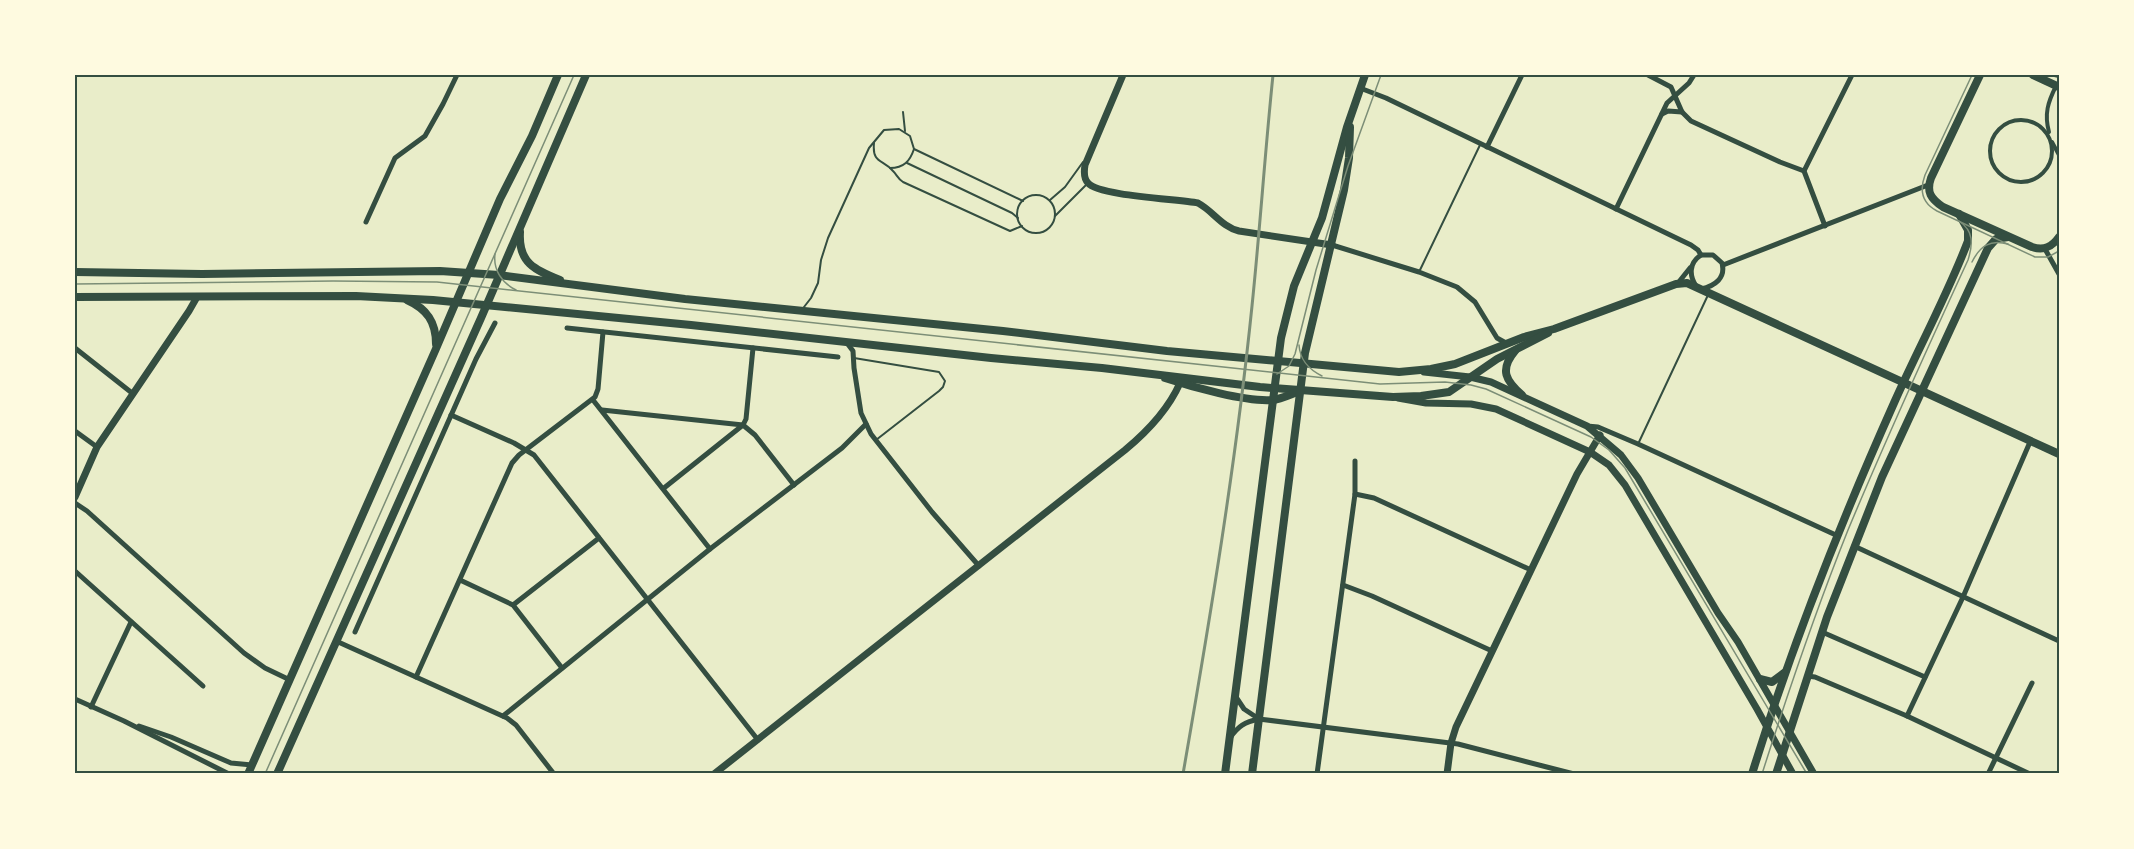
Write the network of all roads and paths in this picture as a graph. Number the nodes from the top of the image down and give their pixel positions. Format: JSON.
{"nodes":[{"id":1,"x":457,"y":75,"type":"edge"},
{"id":2,"x":558,"y":75,"type":"edge"},
{"id":3,"x":586,"y":75,"type":"edge"},
{"id":4,"x":1123,"y":75,"type":"edge"},
{"id":5,"x":1365,"y":75,"type":"edge"},
{"id":6,"x":1522,"y":75,"type":"edge"},
{"id":7,"x":1648,"y":75,"type":"edge"},
{"id":8,"x":1694,"y":75,"type":"edge"},
{"id":9,"x":1852,"y":75,"type":"edge"},
{"id":10,"x":1980,"y":75,"type":"edge"},
{"id":11,"x":2033,"y":75,"type":"edge"},
{"id":12,"x":2058,"y":84,"type":"edge"},
{"id":13,"x":1360,"y":88,"type":"junction"},
{"id":14,"x":1676,"y":94,"type":"junction"},
{"id":15,"x":903,"y":112,"type":"dead end"},
{"id":16,"x":1682,"y":112,"type":"junction"},
{"id":17,"x":1661,"y":115,"type":"junction"},
{"id":18,"x":1350,"y":117,"type":"junction"},
{"id":19,"x":904,"y":131,"type":"junction"},
{"id":20,"x":2051,"y":140,"type":"junction"},
{"id":21,"x":875,"y":142,"type":"junction"},
{"id":22,"x":1481,"y":144,"type":"junction"},
{"id":23,"x":1487,"y":147,"type":"junction"},
{"id":24,"x":914,"y":149,"type":"junction"},
{"id":25,"x":1090,"y":152,"type":"junction"},
{"id":26,"x":2059,"y":155,"type":"edge"},
{"id":27,"x":907,"y":163,"type":"junction"},
{"id":28,"x":891,"y":168,"type":"junction"},
{"id":29,"x":1804,"y":171,"type":"junction"},
{"id":30,"x":1088,"y":183,"type":"junction"},
{"id":31,"x":1928,"y":185,"type":"junction"},
{"id":32,"x":1049,"y":200,"type":"junction"},
{"id":33,"x":1023,"y":201,"type":"junction"},
{"id":34,"x":1616,"y":209,"type":"junction"},
{"id":35,"x":1959,"y":214,"type":"junction"},
{"id":36,"x":1055,"y":216,"type":"junction"},
{"id":37,"x":1018,"y":218,"type":"junction"},
{"id":38,"x":522,"y":221,"type":"junction"},
{"id":39,"x":366,"y":222,"type":"dead end"},
{"id":40,"x":1022,"y":226,"type":"junction"},
{"id":41,"x":1826,"y":226,"type":"junction"},
{"id":42,"x":2008,"y":237,"type":"junction"},
{"id":43,"x":2059,"y":237,"type":"edge"},
{"id":44,"x":1313,"y":241,"type":"junction"},
{"id":45,"x":1332,"y":245,"type":"junction"},
{"id":46,"x":2045,"y":249,"type":"junction"},
{"id":47,"x":1701,"y":255,"type":"junction"},
{"id":48,"x":1692,"y":263,"type":"junction"},
{"id":49,"x":1723,"y":266,"type":"junction"},
{"id":50,"x":75,"y":272,"type":"edge"},
{"id":51,"x":1419,"y":272,"type":"junction"},
{"id":52,"x":468,"y":273,"type":"junction"},
{"id":53,"x":2059,"y":274,"type":"edge"},
{"id":54,"x":499,"y":275,"type":"junction"},
{"id":55,"x":1678,"y":283,"type":"junction"},
{"id":56,"x":572,"y":285,"type":"junction"},
{"id":57,"x":1698,"y":287,"type":"junction"},
{"id":58,"x":1709,"y":293,"type":"junction"},
{"id":59,"x":75,"y":297,"type":"edge"},
{"id":60,"x":197,"y":297,"type":"junction"},
{"id":61,"x":400,"y":298,"type":"junction"},
{"id":62,"x":456,"y":302,"type":"junction"},
{"id":63,"x":487,"y":304,"type":"junction"},
{"id":64,"x":801,"y":310,"type":"junction"},
{"id":65,"x":495,"y":323,"type":"dead end"},
{"id":66,"x":567,"y":328,"type":"dead end"},
{"id":67,"x":1554,"y":329,"type":"junction"},
{"id":68,"x":603,"y":332,"type":"junction"},
{"id":69,"x":846,"y":342,"type":"junction"},
{"id":70,"x":1508,"y":344,"type":"junction"},
{"id":71,"x":75,"y":348,"type":"edge"},
{"id":72,"x":753,"y":348,"type":"junction"},
{"id":73,"x":1516,"y":349,"type":"junction"},
{"id":74,"x":435,"y":351,"type":"junction"},
{"id":75,"x":838,"y":357,"type":"dead end"},
{"id":76,"x":854,"y":358,"type":"junction"},
{"id":77,"x":1278,"y":362,"type":"junction"},
{"id":78,"x":1304,"y":364,"type":"junction"},
{"id":79,"x":1415,"y":372,"type":"junction"},
{"id":80,"x":1153,"y":373,"type":"junction"},
{"id":81,"x":1470,"y":377,"type":"junction"},
{"id":82,"x":1180,"y":383,"type":"junction"},
{"id":83,"x":1903,"y":383,"type":"junction"},
{"id":84,"x":1274,"y":388,"type":"junction"},
{"id":85,"x":1301,"y":390,"type":"junction"},
{"id":86,"x":1920,"y":391,"type":"junction"},
{"id":87,"x":132,"y":393,"type":"junction"},
{"id":88,"x":1522,"y":395,"type":"junction"},
{"id":89,"x":1393,"y":397,"type":"junction"},
{"id":90,"x":593,"y":400,"type":"junction"},
{"id":91,"x":1273,"y":400,"type":"junction"},
{"id":92,"x":602,"y":410,"type":"junction"},
{"id":93,"x":451,"y":415,"type":"junction"},
{"id":94,"x":866,"y":424,"type":"junction"},
{"id":95,"x":743,"y":425,"type":"junction"},
{"id":96,"x":1587,"y":426,"type":"junction"},
{"id":97,"x":75,"y":431,"type":"edge"},
{"id":98,"x":1600,"y":435,"type":"junction"},
{"id":99,"x":875,"y":440,"type":"junction"},
{"id":100,"x":2031,"y":442,"type":"junction"},
{"id":101,"x":1638,"y":444,"type":"junction"},
{"id":102,"x":97,"y":447,"type":"junction"},
{"id":103,"x":527,"y":449,"type":"junction"},
{"id":104,"x":1590,"y":452,"type":"junction"},
{"id":105,"x":2059,"y":453,"type":"edge"},
{"id":106,"x":1355,"y":461,"type":"dead end"},
{"id":107,"x":794,"y":485,"type":"junction"},
{"id":108,"x":664,"y":488,"type":"junction"},
{"id":109,"x":1355,"y":494,"type":"junction"},
{"id":110,"x":75,"y":497,"type":"edge"},
{"id":111,"x":75,"y":503,"type":"edge"},
{"id":112,"x":1838,"y":536,"type":"junction"},
{"id":113,"x":598,"y":538,"type":"junction"},
{"id":114,"x":1854,"y":546,"type":"junction"},
{"id":115,"x":710,"y":549,"type":"junction"},
{"id":116,"x":979,"y":566,"type":"junction"},
{"id":117,"x":1531,"y":570,"type":"junction"},
{"id":118,"x":75,"y":571,"type":"edge"},
{"id":119,"x":460,"y":580,"type":"junction"},
{"id":120,"x":1343,"y":585,"type":"junction"},
{"id":121,"x":1963,"y":597,"type":"junction"},
{"id":122,"x":648,"y":600,"type":"junction"},
{"id":123,"x":513,"y":605,"type":"junction"},
{"id":124,"x":131,"y":622,"type":"junction"},
{"id":125,"x":355,"y":632,"type":"dead end"},
{"id":126,"x":1822,"y":632,"type":"junction"},
{"id":127,"x":336,"y":641,"type":"junction"},
{"id":128,"x":2059,"y":641,"type":"edge"},
{"id":129,"x":1492,"y":651,"type":"junction"},
{"id":130,"x":562,"y":668,"type":"junction"},
{"id":131,"x":1785,"y":672,"type":"junction"},
{"id":132,"x":1808,"y":676,"type":"junction"},
{"id":133,"x":1925,"y":676,"type":"junction"},
{"id":134,"x":416,"y":677,"type":"junction"},
{"id":135,"x":1760,"y":679,"type":"junction"},
{"id":136,"x":290,"y":680,"type":"junction"},
{"id":137,"x":2032,"y":683,"type":"dead end"},
{"id":138,"x":203,"y":686,"type":"dead end"},
{"id":139,"x":1235,"y":696,"type":"junction"},
{"id":140,"x":75,"y":699,"type":"edge"},
{"id":141,"x":1774,"y":704,"type":"junction"},
{"id":142,"x":92,"y":706,"type":"junction"},
{"id":143,"x":503,"y":716,"type":"junction"},
{"id":144,"x":1907,"y":716,"type":"junction"},
{"id":145,"x":1259,"y":719,"type":"junction"},
{"id":146,"x":124,"y":721,"type":"junction"},
{"id":147,"x":1767,"y":727,"type":"junction"},
{"id":148,"x":1322,"y":728,"type":"junction"},
{"id":149,"x":1789,"y":731,"type":"junction"},
{"id":150,"x":1229,"y":739,"type":"junction"},
{"id":151,"x":758,"y":740,"type":"junction"},
{"id":152,"x":1451,"y":743,"type":"junction"},
{"id":153,"x":1782,"y":754,"type":"junction"},
{"id":154,"x":1996,"y":758,"type":"junction"},
{"id":155,"x":252,"y":765,"type":"junction"},
{"id":156,"x":229,"y":774,"type":"edge"},
{"id":157,"x":248,"y":774,"type":"edge"},
{"id":158,"x":277,"y":774,"type":"edge"},
{"id":159,"x":554,"y":774,"type":"edge"},
{"id":160,"x":714,"y":774,"type":"edge"},
{"id":161,"x":1225,"y":774,"type":"edge"},
{"id":162,"x":1252,"y":774,"type":"edge"},
{"id":163,"x":1317,"y":774,"type":"edge"},
{"id":164,"x":1447,"y":774,"type":"edge"},
{"id":165,"x":1574,"y":774,"type":"edge"},
{"id":166,"x":1752,"y":774,"type":"edge"},
{"id":167,"x":1776,"y":774,"type":"edge"},
{"id":168,"x":1793,"y":774,"type":"edge"},
{"id":169,"x":1814,"y":774,"type":"edge"},
{"id":170,"x":1988,"y":774,"type":"edge"},
{"id":171,"x":2030,"y":774,"type":"edge"}],
"edges":[{"from":1,"to":39,"type":"street"},
{"from":2,"to":52,"type":"main road"},
{"from":3,"to":38,"type":"main road"},
{"from":4,"to":25,"type":"street"},
{"from":5,"to":13,"type":"main road"},
{"from":6,"to":23,"type":"street"},
{"from":7,"to":14,"type":"street"},
{"from":8,"to":14,"type":"street"},
{"from":9,"to":29,"type":"street"},
{"from":10,"to":31,"type":"main road"},
{"from":11,"to":12,"type":"main road"},
{"from":12,"to":20,"type":"street"},
{"from":13,"to":18,"type":"main road"},
{"from":13,"to":22,"type":"street"},
{"from":14,"to":16,"type":"street"},
{"from":14,"to":17,"type":"street"},
{"from":15,"to":19,"type":"lane"},
{"from":16,"to":17,"type":"street"},
{"from":16,"to":29,"type":"street"},
{"from":17,"to":34,"type":"street"},
{"from":18,"to":44,"type":"main road"},
{"from":18,"to":45,"type":"main road"},
{"from":19,"to":21,"type":"lane"},
{"from":19,"to":24,"type":"lane"},
{"from":20,"to":20,"type":"street"},
{"from":20,"to":26,"type":"street"},
{"from":21,"to":28,"type":"lane"},
{"from":21,"to":64,"type":"lane"},
{"from":22,"to":23,"type":"street"},
{"from":22,"to":51,"type":"lane"},
{"from":23,"to":34,"type":"street"},
{"from":24,"to":27,"type":"lane"},
{"from":24,"to":33,"type":"lane"},
{"from":25,"to":30,"type":"street"},
{"from":25,"to":32,"type":"lane"},
{"from":27,"to":28,"type":"lane"},
{"from":27,"to":37,"type":"lane"},
{"from":28,"to":40,"type":"lane"},
{"from":29,"to":41,"type":"street"},
{"from":30,"to":36,"type":"lane"},
{"from":30,"to":44,"type":"street"},
{"from":31,"to":35,"type":"main road"},
{"from":31,"to":41,"type":"street"},
{"from":32,"to":33,"type":"lane"},
{"from":32,"to":36,"type":"lane"},
{"from":33,"to":37,"type":"lane"},
{"from":34,"to":47,"type":"street"},
{"from":35,"to":42,"type":"main road"},
{"from":35,"to":83,"type":"main road"},
{"from":36,"to":40,"type":"lane"},
{"from":37,"to":40,"type":"lane"},
{"from":38,"to":54,"type":"main road"},
{"from":38,"to":56,"type":"main road"},
{"from":41,"to":49,"type":"street"},
{"from":42,"to":46,"type":"main road"},
{"from":42,"to":86,"type":"main road"},
{"from":43,"to":46,"type":"main road"},
{"from":44,"to":45,"type":"street"},
{"from":44,"to":77,"type":"main road"},
{"from":45,"to":51,"type":"street"},
{"from":45,"to":78,"type":"main road"},
{"from":46,"to":53,"type":"street"},
{"from":47,"to":48,"type":"street"},
{"from":47,"to":49,"type":"street"},
{"from":48,"to":55,"type":"street"},
{"from":48,"to":57,"type":"street"},
{"from":49,"to":57,"type":"street"},
{"from":50,"to":52,"type":"main road"},
{"from":51,"to":70,"type":"street"},
{"from":52,"to":54,"type":"main road"},
{"from":52,"to":62,"type":"main road"},
{"from":54,"to":56,"type":"main road"},
{"from":54,"to":63,"type":"main road"},
{"from":55,"to":57,"type":"main road"},
{"from":55,"to":67,"type":"main road"},
{"from":56,"to":64,"type":"main road"},
{"from":57,"to":58,"type":"main road"},
{"from":58,"to":83,"type":"main road"},
{"from":58,"to":101,"type":"lane"},
{"from":59,"to":60,"type":"main road"},
{"from":60,"to":61,"type":"main road"},
{"from":60,"to":87,"type":"street"},
{"from":61,"to":62,"type":"main road"},
{"from":61,"to":74,"type":"main road"},
{"from":62,"to":63,"type":"main road"},
{"from":62,"to":74,"type":"main road"},
{"from":63,"to":69,"type":"main road"},
{"from":63,"to":127,"type":"main road"},
{"from":64,"to":77,"type":"main road"},
{"from":65,"to":93,"type":"street"},
{"from":66,"to":68,"type":"street"},
{"from":67,"to":70,"type":"main road"},
{"from":67,"to":73,"type":"main road"},
{"from":68,"to":72,"type":"street"},
{"from":68,"to":90,"type":"street"},
{"from":69,"to":76,"type":"street"},
{"from":69,"to":80,"type":"main road"},
{"from":70,"to":79,"type":"main road"},
{"from":71,"to":87,"type":"street"},
{"from":72,"to":75,"type":"street"},
{"from":72,"to":95,"type":"street"},
{"from":73,"to":81,"type":"main road"},
{"from":73,"to":88,"type":"main road"},
{"from":74,"to":136,"type":"main road"},
{"from":76,"to":94,"type":"street"},
{"from":76,"to":99,"type":"lane"},
{"from":77,"to":78,"type":"main road"},
{"from":77,"to":84,"type":"main road"},
{"from":78,"to":79,"type":"main road"},
{"from":78,"to":85,"type":"main road"},
{"from":79,"to":81,"type":"street"},
{"from":80,"to":82,"type":"main road"},
{"from":80,"to":84,"type":"main road"},
{"from":81,"to":88,"type":"street"},
{"from":81,"to":89,"type":"main road"},
{"from":82,"to":91,"type":"main road"},
{"from":82,"to":116,"type":"street"},
{"from":83,"to":86,"type":"main road"},
{"from":83,"to":112,"type":"main road"},
{"from":84,"to":85,"type":"main road"},
{"from":84,"to":91,"type":"main road"},
{"from":85,"to":89,"type":"main road"},
{"from":85,"to":91,"type":"main road"},
{"from":85,"to":145,"type":"main road"},
{"from":86,"to":100,"type":"main road"},
{"from":86,"to":114,"type":"main road"},
{"from":87,"to":102,"type":"street"},
{"from":88,"to":96,"type":"street"},
{"from":89,"to":104,"type":"street"},
{"from":90,"to":92,"type":"street"},
{"from":90,"to":103,"type":"street"},
{"from":91,"to":139,"type":"main road"},
{"from":92,"to":95,"type":"street"},
{"from":92,"to":108,"type":"street"},
{"from":93,"to":103,"type":"street"},
{"from":93,"to":125,"type":"street"},
{"from":94,"to":99,"type":"street"},
{"from":94,"to":107,"type":"street"},
{"from":95,"to":107,"type":"street"},
{"from":95,"to":108,"type":"street"},
{"from":96,"to":98,"type":"street"},
{"from":96,"to":101,"type":"street"},
{"from":97,"to":102,"type":"street"},
{"from":98,"to":104,"type":"street"},
{"from":98,"to":135,"type":"street"},
{"from":99,"to":116,"type":"street"},
{"from":100,"to":105,"type":"main road"},
{"from":100,"to":121,"type":"street"},
{"from":101,"to":112,"type":"street"},
{"from":102,"to":110,"type":"street"},
{"from":103,"to":113,"type":"street"},
{"from":103,"to":119,"type":"street"},
{"from":104,"to":117,"type":"street"},
{"from":104,"to":147,"type":"street"},
{"from":106,"to":109,"type":"street"},
{"from":107,"to":115,"type":"street"},
{"from":108,"to":115,"type":"street"},
{"from":109,"to":117,"type":"street"},
{"from":109,"to":120,"type":"street"},
{"from":111,"to":136,"type":"street"},
{"from":112,"to":131,"type":"main road"},
{"from":113,"to":122,"type":"street"},
{"from":113,"to":123,"type":"street"},
{"from":114,"to":121,"type":"street"},
{"from":114,"to":126,"type":"main road"},
{"from":115,"to":122,"type":"street"},
{"from":116,"to":151,"type":"street"},
{"from":117,"to":129,"type":"street"},
{"from":118,"to":124,"type":"street"},
{"from":119,"to":123,"type":"street"},
{"from":119,"to":134,"type":"street"},
{"from":120,"to":129,"type":"street"},
{"from":120,"to":148,"type":"street"},
{"from":121,"to":128,"type":"street"},
{"from":121,"to":133,"type":"street"},
{"from":122,"to":130,"type":"street"},
{"from":122,"to":151,"type":"street"},
{"from":123,"to":130,"type":"street"},
{"from":124,"to":138,"type":"street"},
{"from":124,"to":142,"type":"street"},
{"from":126,"to":132,"type":"main road"},
{"from":126,"to":133,"type":"street"},
{"from":127,"to":134,"type":"street"},
{"from":127,"to":158,"type":"main road"},
{"from":129,"to":152,"type":"street"},
{"from":130,"to":143,"type":"street"},
{"from":131,"to":135,"type":"main road"},
{"from":131,"to":141,"type":"main road"},
{"from":132,"to":144,"type":"street"},
{"from":132,"to":149,"type":"main road"},
{"from":133,"to":144,"type":"street"},
{"from":134,"to":143,"type":"street"},
{"from":135,"to":141,"type":"street"},
{"from":136,"to":155,"type":"main road"},
{"from":137,"to":154,"type":"street"},
{"from":139,"to":145,"type":"street"},
{"from":139,"to":150,"type":"main road"},
{"from":140,"to":142,"type":"street"},
{"from":141,"to":147,"type":"main road"},
{"from":141,"to":149,"type":"street"},
{"from":142,"to":146,"type":"street"},
{"from":143,"to":159,"type":"street"},
{"from":144,"to":154,"type":"street"},
{"from":145,"to":148,"type":"street"},
{"from":145,"to":150,"type":"street"},
{"from":145,"to":162,"type":"main road"},
{"from":146,"to":155,"type":"street"},
{"from":146,"to":156,"type":"street"},
{"from":147,"to":153,"type":"street"},
{"from":147,"to":166,"type":"main road"},
{"from":148,"to":152,"type":"street"},
{"from":148,"to":163,"type":"street"},
{"from":149,"to":153,"type":"main road"},
{"from":149,"to":169,"type":"street"},
{"from":150,"to":161,"type":"main road"},
{"from":151,"to":160,"type":"street"},
{"from":152,"to":164,"type":"street"},
{"from":152,"to":165,"type":"street"},
{"from":153,"to":167,"type":"main road"},
{"from":153,"to":168,"type":"street"},
{"from":154,"to":170,"type":"street"},
{"from":154,"to":171,"type":"street"},
{"from":155,"to":157,"type":"main road"}]}
